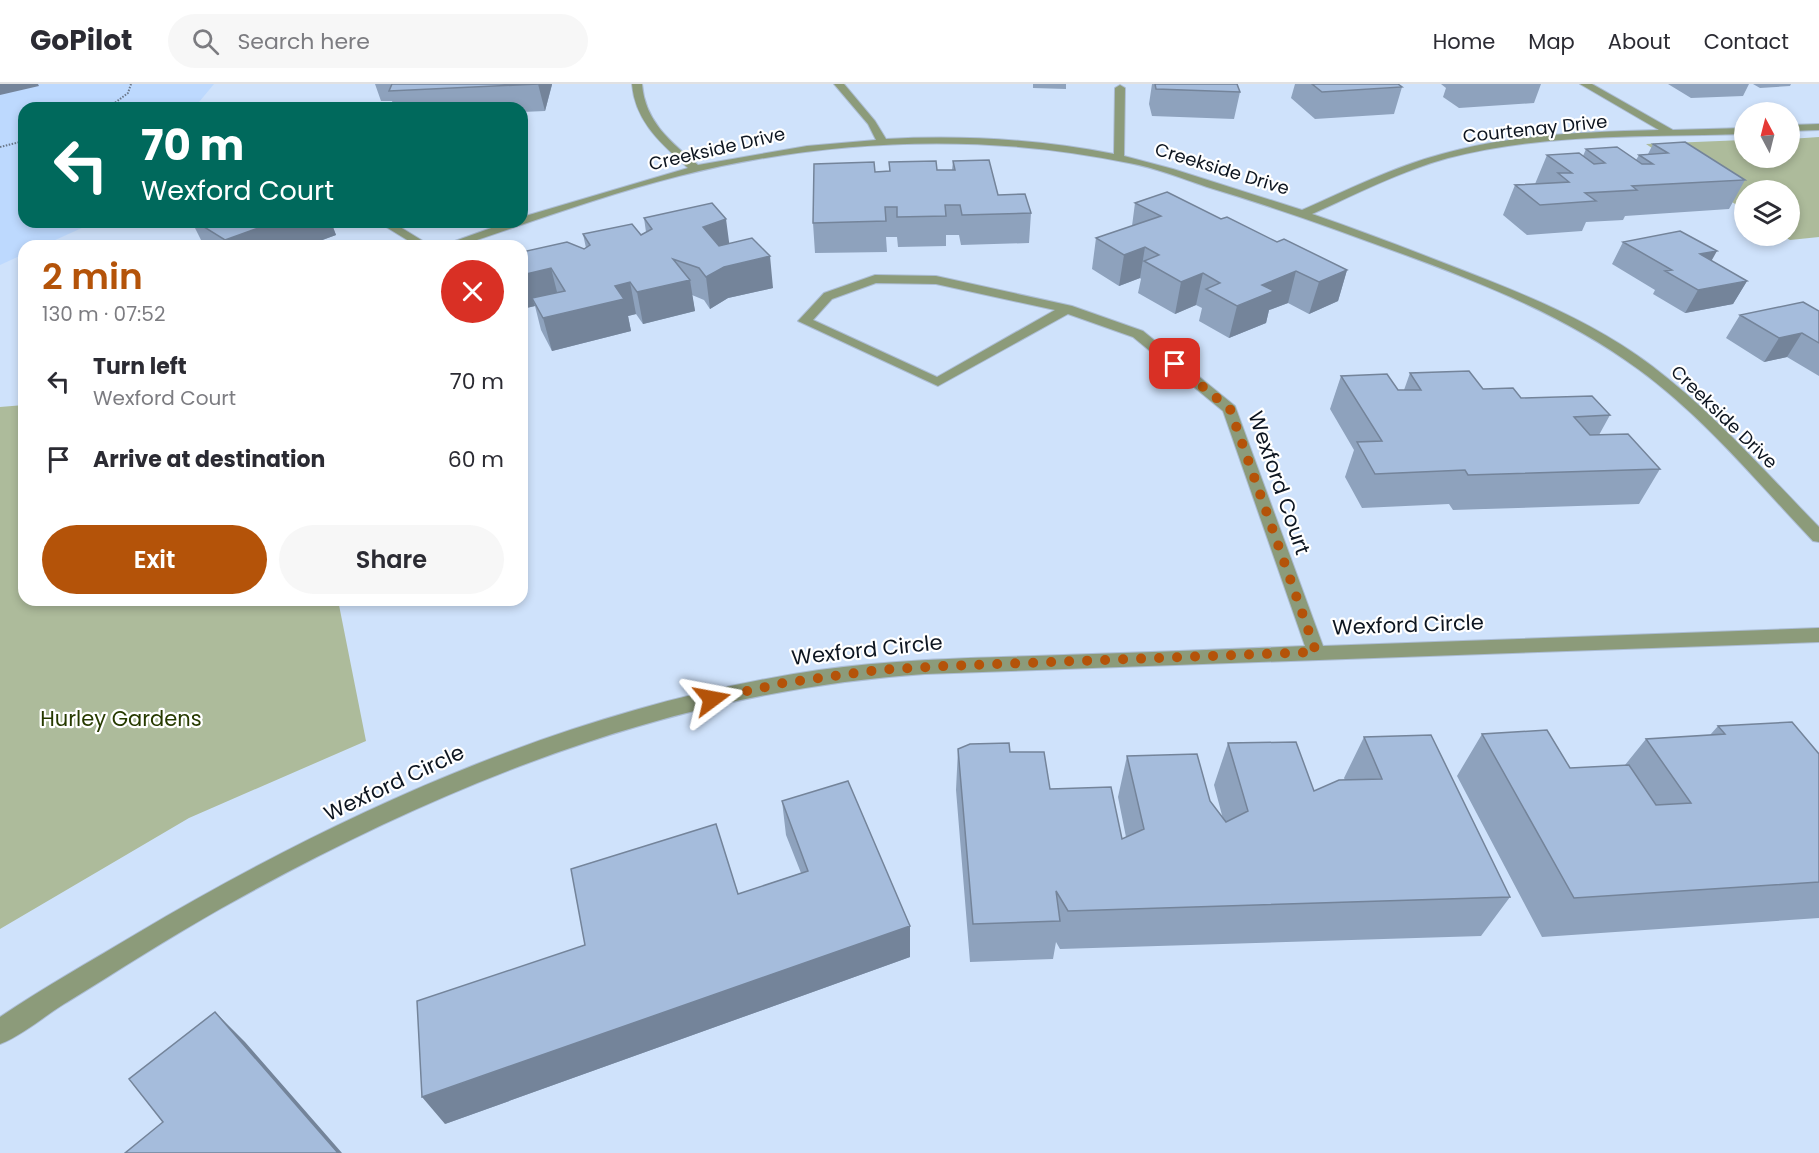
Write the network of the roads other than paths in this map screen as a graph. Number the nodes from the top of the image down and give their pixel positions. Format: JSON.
{"nodes":[{"id":1,"x":637,"y":84,"type":"edge"},
{"id":2,"x":839,"y":84,"type":"edge"},
{"id":3,"x":1585,"y":84,"type":"edge"},
{"id":4,"x":1120,"y":88,"type":"dead end"},
{"id":5,"x":1819,"y":127,"type":"edge"},
{"id":6,"x":1800,"y":128,"type":"edge"},
{"id":7,"x":1734,"y":131,"type":"edge"},
{"id":8,"x":1673,"y":134,"type":"junction"},
{"id":9,"x":882,"y":141,"type":"junction"},
{"id":10,"x":1119,"y":158,"type":"junction"},
{"id":11,"x":696,"y":169,"type":"junction"},
{"id":12,"x":1305,"y":213,"type":"junction"},
{"id":13,"x":528,"y":220,"type":"edge"},
{"id":14,"x":394,"y":228,"type":"edge"},
{"id":15,"x":502,"y":228,"type":"edge"},
{"id":16,"x":414,"y":240,"type":"edge"},
{"id":17,"x":465,"y":240,"type":"edge"},
{"id":18,"x":1067,"y":309,"type":"junction"},
{"id":19,"x":1819,"y":537,"type":"edge"},
{"id":20,"x":1819,"y":635,"type":"edge"},
{"id":21,"x":1316,"y":652,"type":"junction"},
{"id":22,"x":0,"y":1032,"type":"edge"}],
"edges":[{"from":1,"to":11,"type":"street"},
{"from":2,"to":9,"type":"street"},
{"from":3,"to":8,"type":"street"},
{"from":4,"to":10,"type":"street"},
{"from":5,"to":6,"type":"street"},
{"from":7,"to":8,"type":"street","name":"Courtenay Drive"},
{"from":8,"to":12,"type":"street","name":"Courtenay Drive"},
{"from":9,"to":10,"type":"street","name":"Creekside Drive"},
{"from":9,"to":11,"type":"street","name":"Creekside Drive"},
{"from":10,"to":12,"type":"street","name":"Creekside Drive"},
{"from":11,"to":13,"type":"street","name":"Creekside Drive"},
{"from":12,"to":19,"type":"street","name":"Creekside Drive"},
{"from":14,"to":16,"type":"street"},
{"from":15,"to":17,"type":"street","name":"Creekside Drive"},
{"from":18,"to":18,"type":"street","name":"Wexford Court"},
{"from":18,"to":21,"type":"street","name":"Wexford Court"},
{"from":20,"to":21,"type":"street","name":"Wexford Circle"},
{"from":21,"to":22,"type":"street","name":"Wexford Circle"}]}
